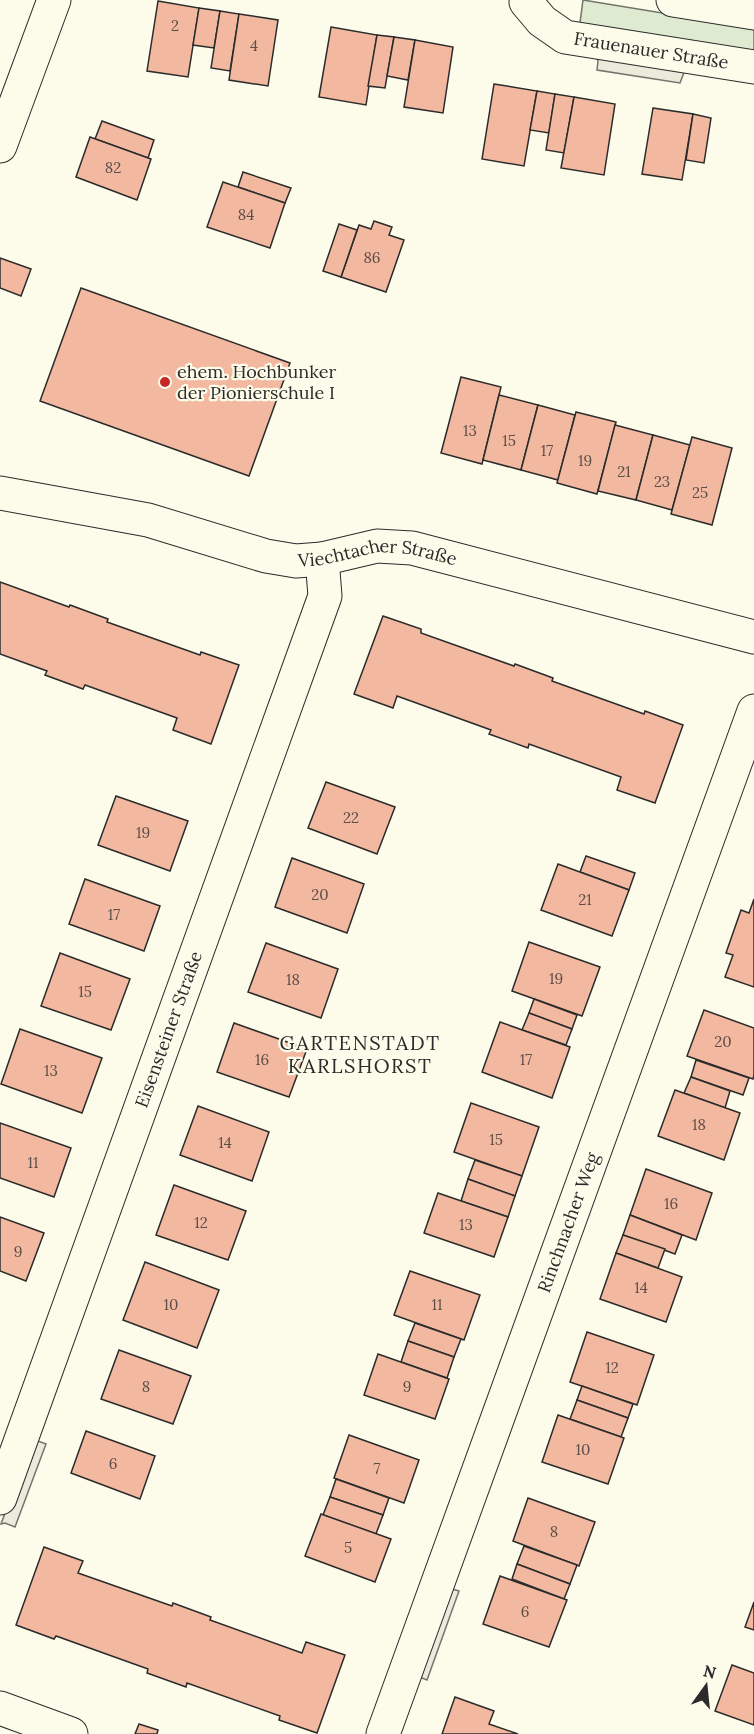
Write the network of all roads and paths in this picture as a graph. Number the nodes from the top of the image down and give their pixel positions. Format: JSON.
{"nodes":[{"id":1,"x":54,"y":0,"type":"edge"},
{"id":2,"x":673,"y":0,"type":"edge"},
{"id":3,"x":522,"y":1,"type":"edge"},
{"id":4,"x":754,"y":13,"type":"edge"},
{"id":5,"x":754,"y":67,"type":"edge"},
{"id":6,"x":0,"y":146,"type":"edge"},
{"id":7,"x":0,"y":492,"type":"edge"},
{"id":8,"x":322,"y":559,"type":"junction"},
{"id":9,"x":754,"y":637,"type":"edge"},
{"id":10,"x":754,"y":711,"type":"edge"},
{"id":11,"x":0,"y":1498,"type":"edge"},
{"id":12,"x":0,"y":1708,"type":"edge"},
{"id":13,"x":71,"y":1734,"type":"edge"},
{"id":14,"x":383,"y":1734,"type":"edge"}],
"edges":[{"from":1,"to":6,"type":"street"},
{"from":2,"to":4,"type":"street"},
{"from":3,"to":5,"type":"street","name":"Frauenauer Straße"},
{"from":7,"to":8,"type":"street","name":"Viechtacher Straße"},
{"from":8,"to":9,"type":"street","name":"Viechtacher Straße"},
{"from":8,"to":11,"type":"street","name":"Eisensteiner Straße"},
{"from":10,"to":14,"type":"street","name":"Rinchnacher Weg"},
{"from":12,"to":13,"type":"street"}]}
